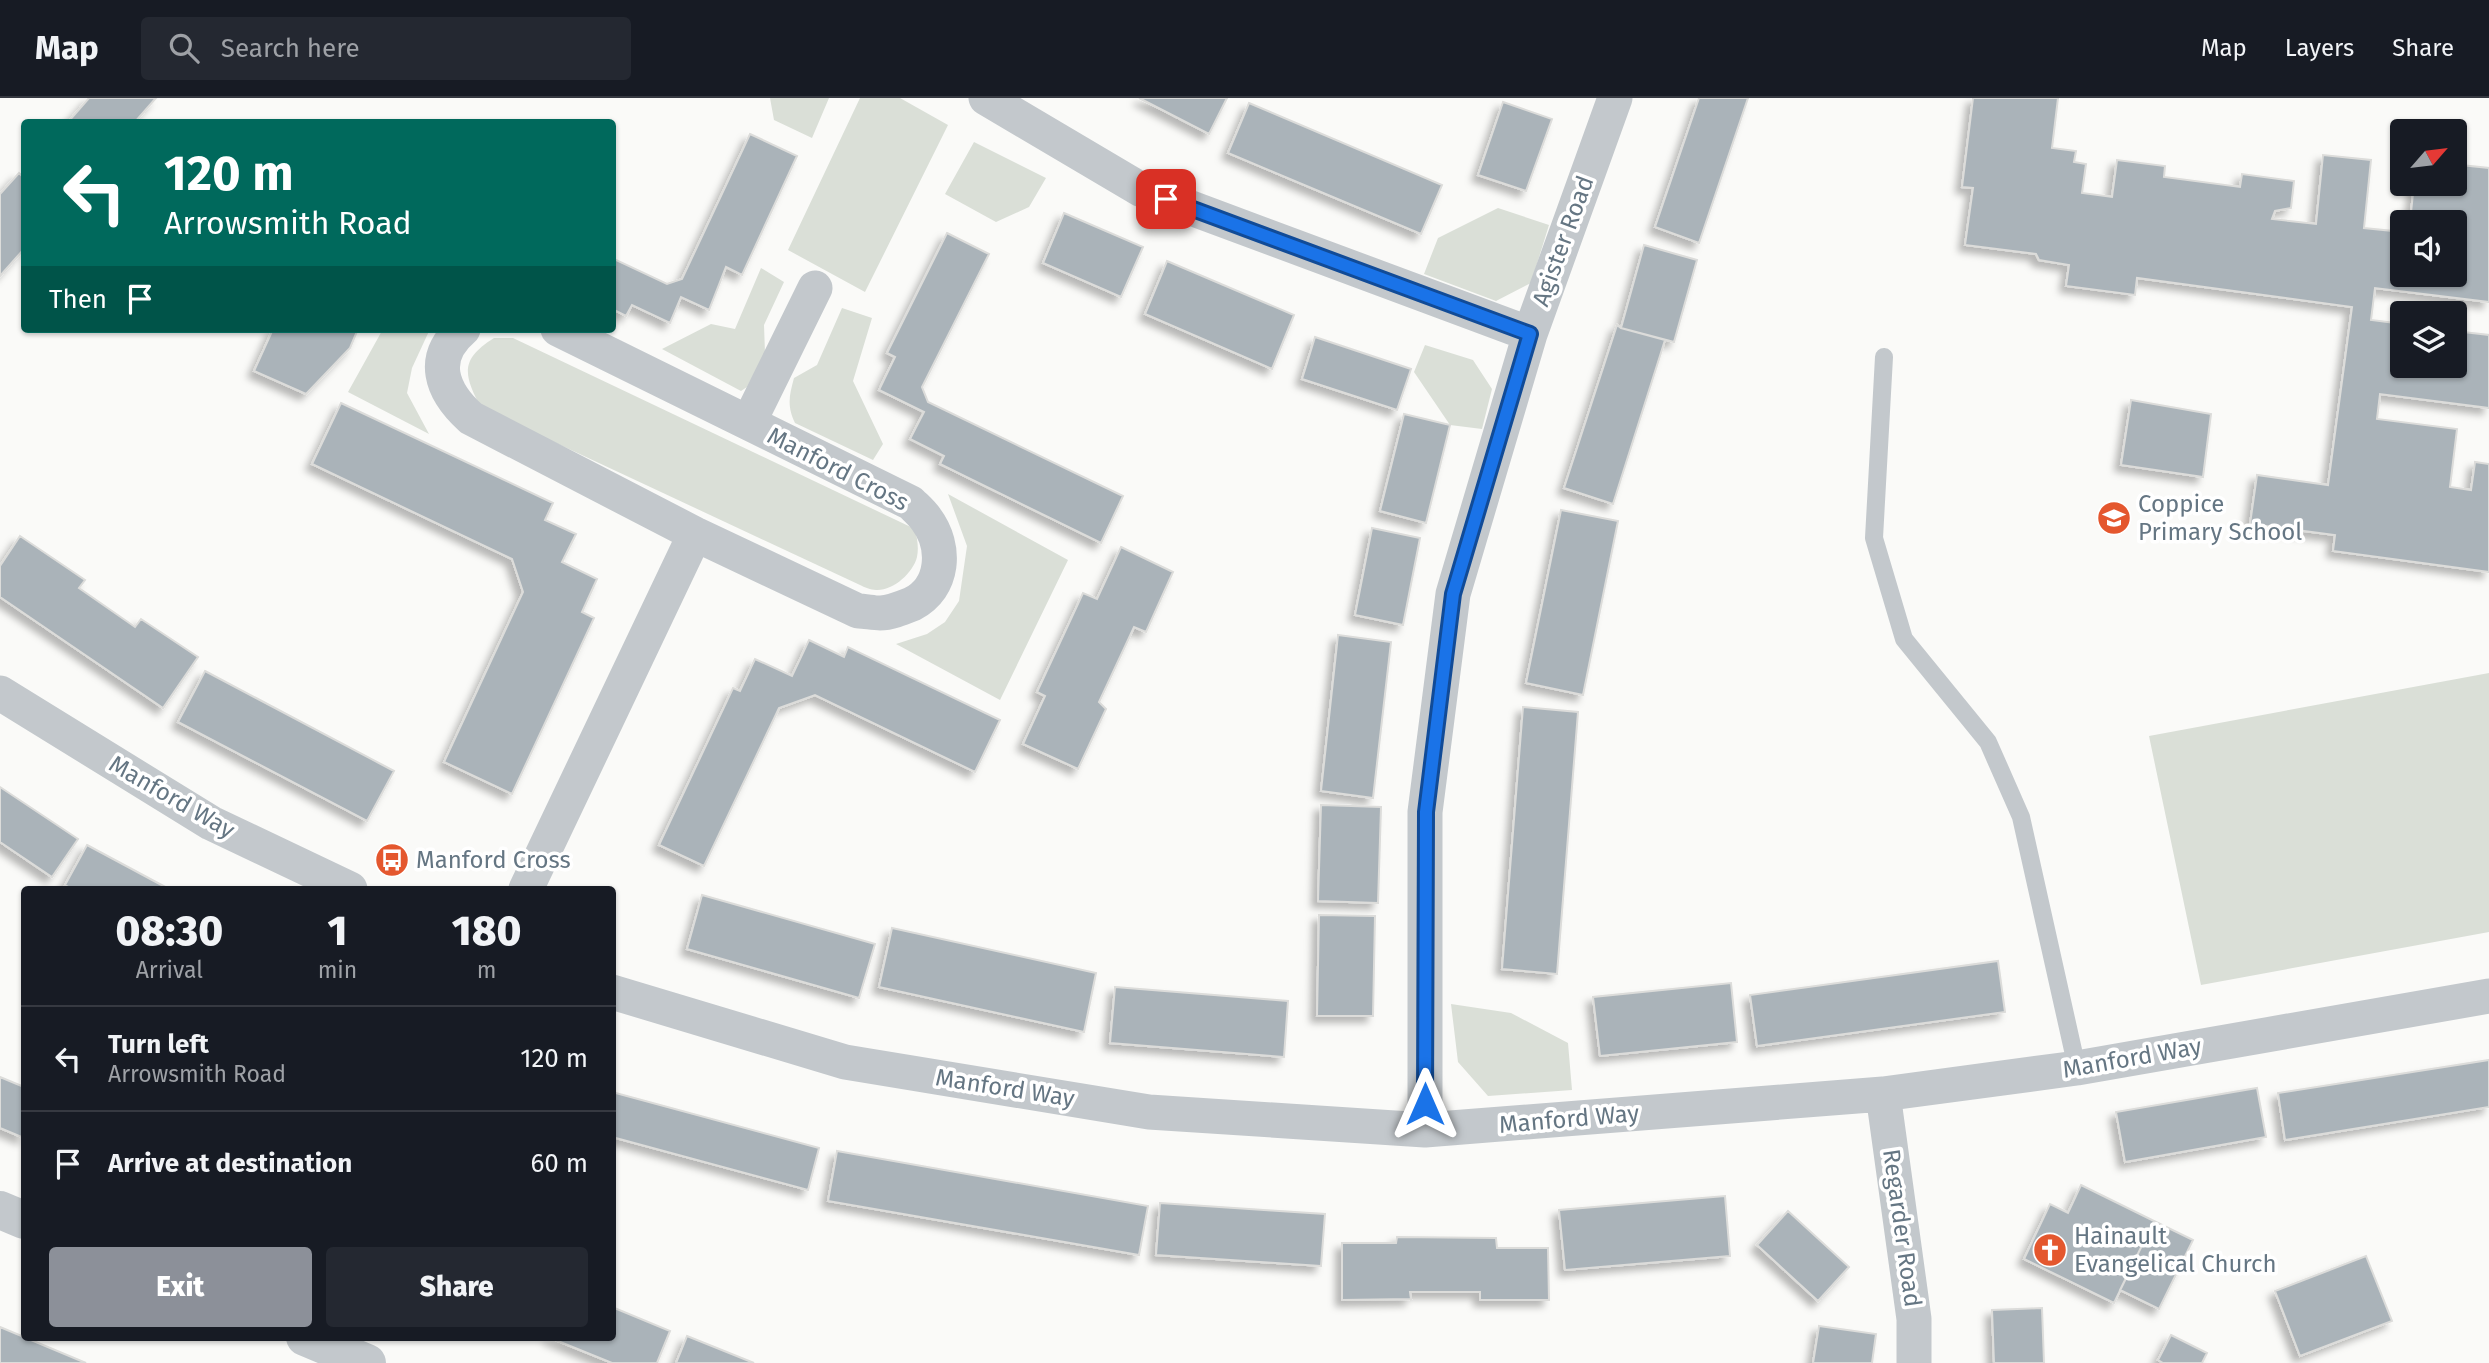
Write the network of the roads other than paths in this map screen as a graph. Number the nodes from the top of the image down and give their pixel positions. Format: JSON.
{"nodes":[{"id":1,"x":986,"y":98,"type":"edge"},
{"id":2,"x":1615,"y":98,"type":"edge"},
{"id":3,"x":815,"y":288,"type":"dead end"},
{"id":4,"x":459,"y":333,"type":"edge"},
{"id":5,"x":566,"y":333,"type":"edge"},
{"id":6,"x":1530,"y":334,"type":"junction"},
{"id":7,"x":1884,"y":357,"type":"dead end"},
{"id":8,"x":748,"y":422,"type":"junction"},
{"id":9,"x":695,"y":534,"type":"junction"},
{"id":10,"x":0,"y":693,"type":"edge"},
{"id":11,"x":344,"y":886,"type":"edge"},
{"id":12,"x":527,"y":886,"type":"edge"},
{"id":13,"x":616,"y":993,"type":"edge"},
{"id":14,"x":2489,"y":996,"type":"edge"},
{"id":15,"x":2077,"y":1068,"type":"junction"},
{"id":16,"x":1883,"y":1094,"type":"junction"},
{"id":17,"x":1425,"y":1130,"type":"junction"},
{"id":18,"x":0,"y":1210,"type":"edge"},
{"id":19,"x":21,"y":1219,"type":"edge"},
{"id":20,"x":315,"y":1341,"type":"edge"},
{"id":21,"x":367,"y":1363,"type":"edge"},
{"id":22,"x":1914,"y":1363,"type":"edge"}],
"edges":[{"from":1,"to":6,"type":"street"},
{"from":2,"to":6,"type":"street","name":"Agister Road"},
{"from":3,"to":8,"type":"street","name":"Manford Cross"},
{"from":4,"to":9,"type":"street","name":"Manford Cross"},
{"from":5,"to":8,"type":"street","name":"Manford Cross"},
{"from":6,"to":17,"type":"street","name":"Agister Road"},
{"from":7,"to":15,"type":"lane"},
{"from":8,"to":9,"type":"street","name":"Manford Cross"},
{"from":9,"to":12,"type":"street"},
{"from":10,"to":11,"type":"street","name":"Manford Way"},
{"from":13,"to":17,"type":"street","name":"Manford Way"},
{"from":14,"to":15,"type":"street","name":"Manford Way"},
{"from":15,"to":16,"type":"street","name":"Manford Way"},
{"from":16,"to":17,"type":"street","name":"Manford Way"},
{"from":16,"to":22,"type":"street","name":"Regarder Road"},
{"from":18,"to":19,"type":"street"},
{"from":20,"to":21,"type":"street"}]}
